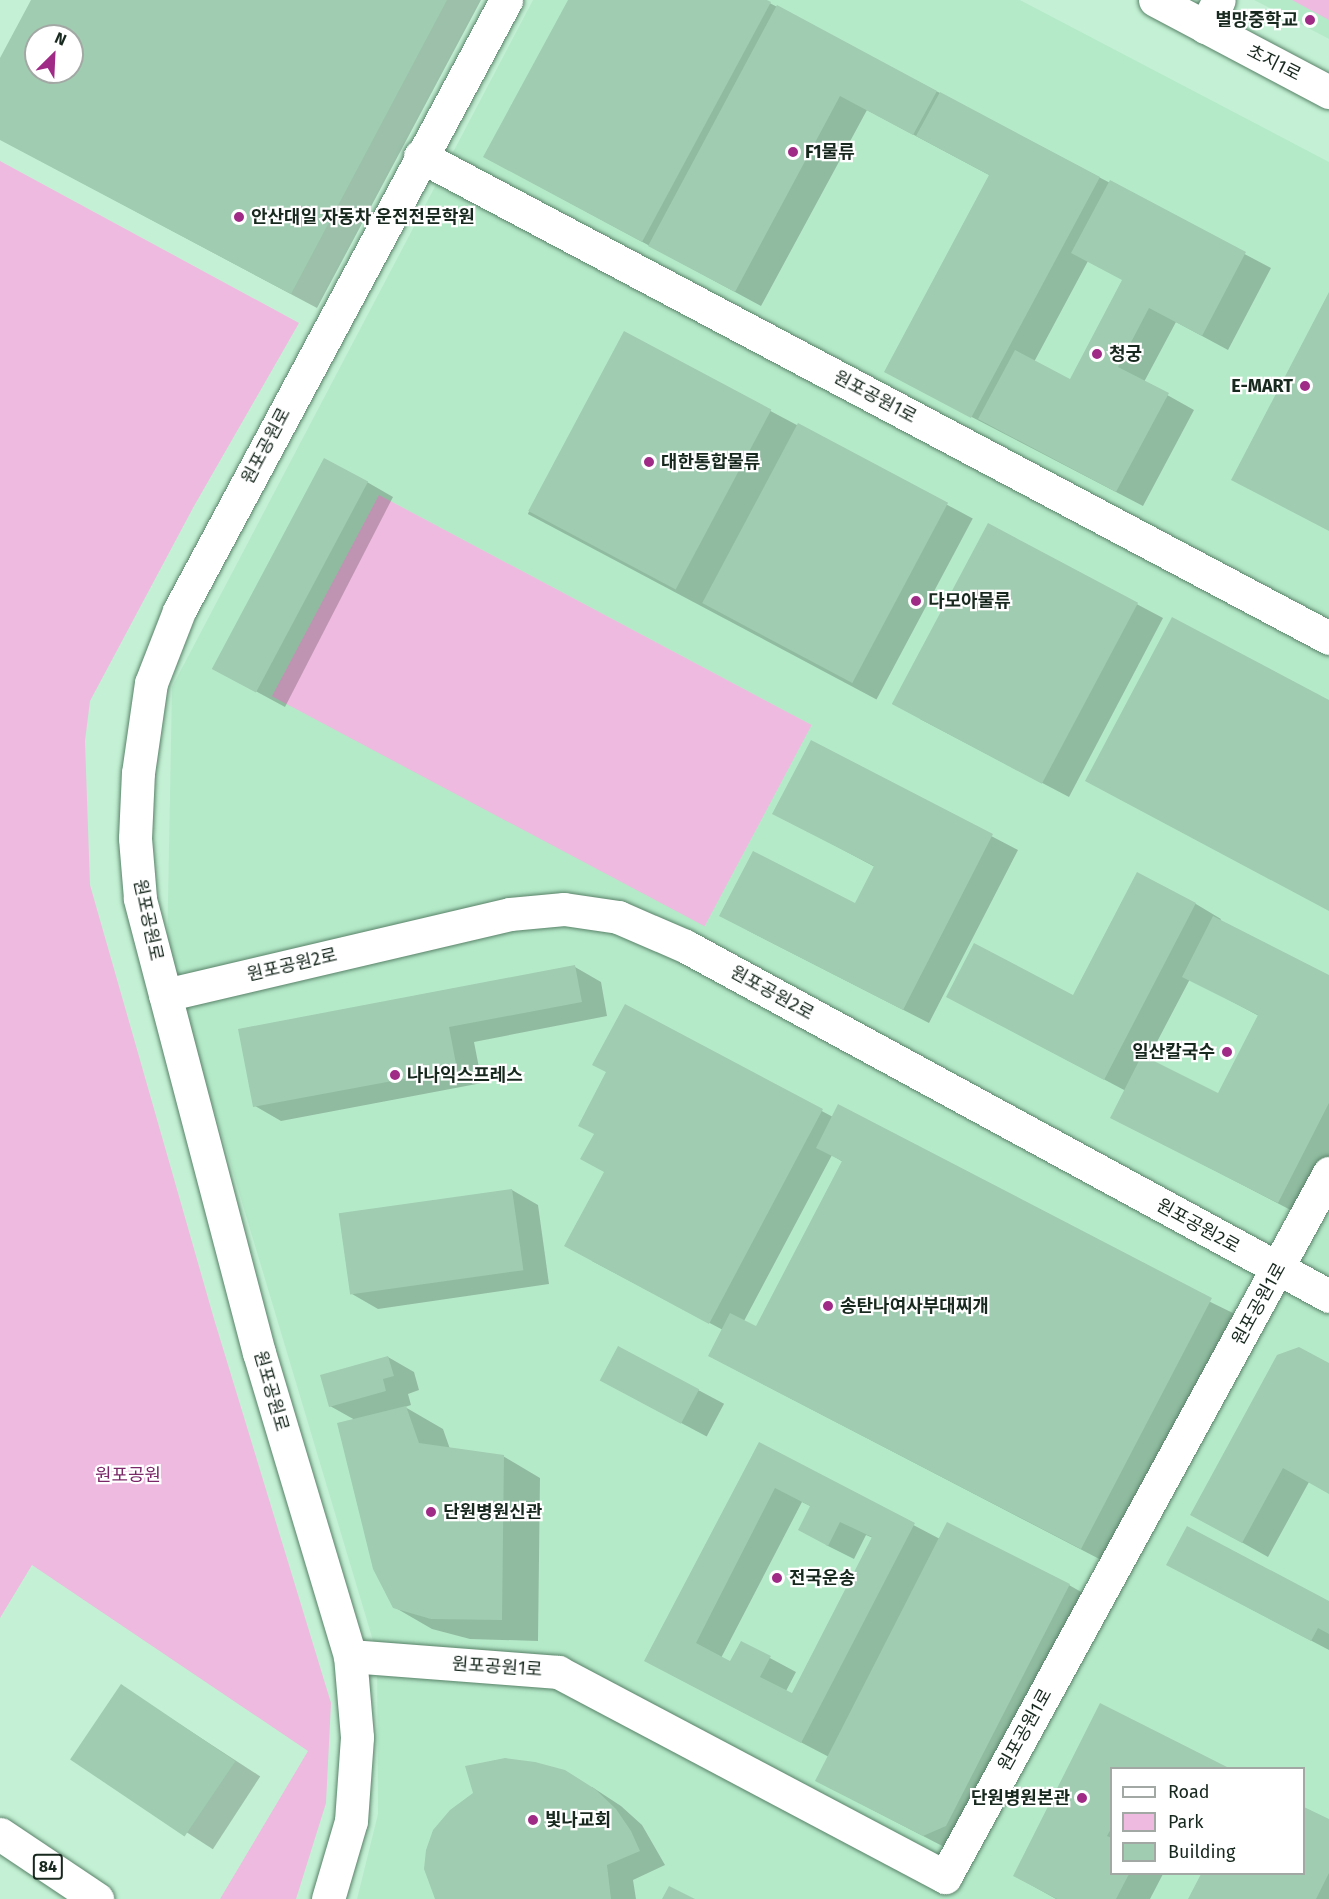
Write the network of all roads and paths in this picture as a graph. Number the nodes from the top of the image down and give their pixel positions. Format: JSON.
{"nodes":[{"id":1,"x":506,"y":0,"type":"edge"},
{"id":2,"x":1155,"y":0,"type":"edge"},
{"id":3,"x":1212,"y":14,"type":"edge"},
{"id":4,"x":1329,"y":92,"type":"edge"},
{"id":5,"x":420,"y":156,"type":"junction"},
{"id":6,"x":1329,"y":638,"type":"edge"},
{"id":7,"x":165,"y":994,"type":"junction"},
{"id":8,"x":1329,"y":1173,"type":"edge"},
{"id":9,"x":1278,"y":1269,"type":"junction"},
{"id":10,"x":1329,"y":1296,"type":"edge"},
{"id":11,"x":350,"y":1656,"type":"junction"},
{"id":12,"x":0,"y":1834,"type":"edge"},
{"id":13,"x":96,"y":1899,"type":"edge"},
{"id":14,"x":328,"y":1899,"type":"edge"}],
"edges":[{"from":1,"to":5,"type":"street","name":"원포공원로"},
{"from":2,"to":3,"type":"street","name":"초지1로"},
{"from":3,"to":4,"type":"street","name":"초지1로"},
{"from":5,"to":6,"type":"street","name":"원포공원1로"},
{"from":5,"to":7,"type":"street","name":"원포공원로"},
{"from":7,"to":9,"type":"street","name":"원포공원2로"},
{"from":7,"to":11,"type":"street","name":"원포공원로"},
{"from":8,"to":9,"type":"street","name":"원포공원1로"},
{"from":9,"to":10,"type":"street","name":"원포공원2로"},
{"from":9,"to":11,"type":"street","name":"원포공원1로"},
{"from":11,"to":14,"type":"street","name":"원포공원로"},
{"from":12,"to":13,"type":"street","number":"84"}]}
